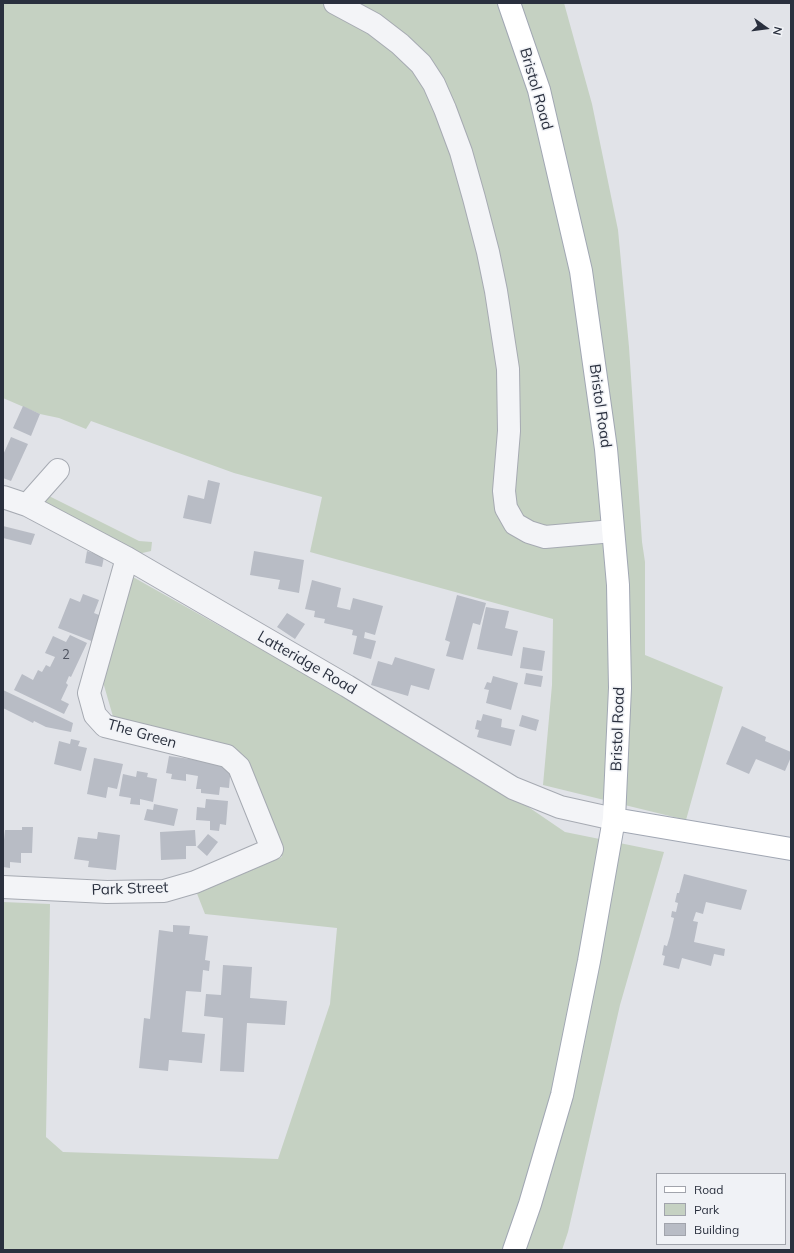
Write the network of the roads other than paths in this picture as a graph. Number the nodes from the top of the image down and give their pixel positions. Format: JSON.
{"nodes":[{"id":1,"x":335,"y":3,"type":"edge"},
{"id":2,"x":509,"y":3,"type":"edge"},
{"id":3,"x":58,"y":470,"type":"dead end"},
{"id":4,"x":3,"y":497,"type":"edge"},
{"id":5,"x":27,"y":505,"type":"junction"},
{"id":6,"x":613,"y":531,"type":"junction"},
{"id":7,"x":127,"y":558,"type":"junction"},
{"id":8,"x":614,"y":819,"type":"junction"},
{"id":9,"x":272,"y":848,"type":"joint"},
{"id":10,"x":791,"y":849,"type":"edge"},
{"id":11,"x":3,"y":887,"type":"edge"},
{"id":12,"x":514,"y":1250,"type":"edge"}],
"edges":[{"from":1,"to":6,"type":"street"},
{"from":2,"to":6,"type":"main road","name":"Bristol Road"},
{"from":3,"to":5,"type":"street"},
{"from":4,"to":5,"type":"street","name":"Latteridge Road"},
{"from":5,"to":7,"type":"street","name":"Latteridge Road"},
{"from":6,"to":8,"type":"main road","name":"Bristol Road"},
{"from":7,"to":8,"type":"street","name":"Latteridge Road"},
{"from":7,"to":9,"type":"street","name":"The Green"},
{"from":8,"to":10,"type":"main road"},
{"from":8,"to":12,"type":"main road","name":"Bristol Road"},
{"from":9,"to":11,"type":"street","name":"Park Street"}]}
